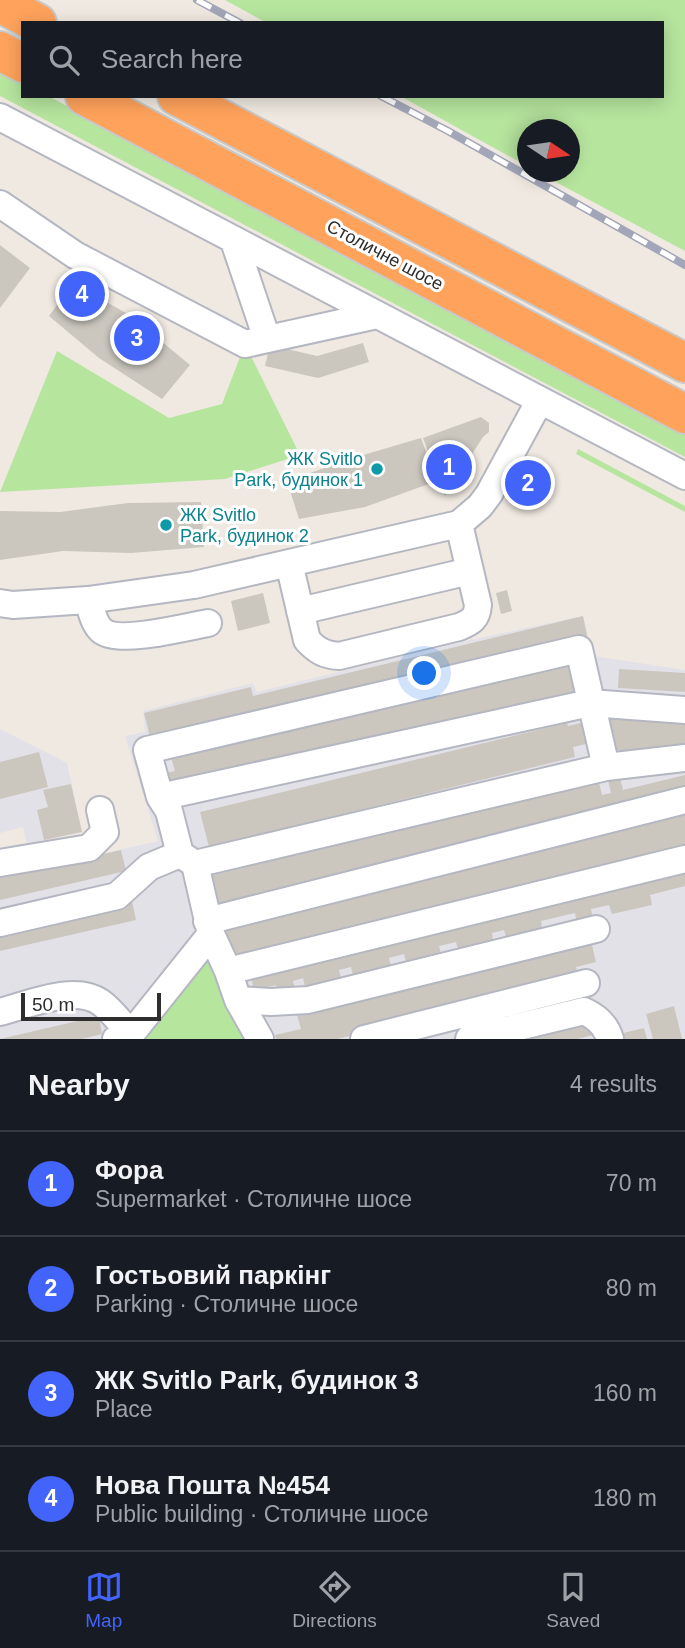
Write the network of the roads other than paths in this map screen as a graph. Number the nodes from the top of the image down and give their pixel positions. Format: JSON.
{"nodes":[{"id":1,"x":0,"y":3,"type":"edge"},
{"id":2,"x":33,"y":21,"type":"edge"},
{"id":3,"x":0,"y":51,"type":"edge"},
{"id":4,"x":21,"y":62,"type":"edge"},
{"id":5,"x":89,"y":98,"type":"edge"},
{"id":6,"x":181,"y":98,"type":"edge"},
{"id":7,"x":0,"y":117,"type":"edge"},
{"id":8,"x":0,"y":204,"type":"edge"},
{"id":9,"x":234,"y":241,"type":"junction"},
{"id":10,"x":377,"y":315,"type":"junction"},
{"id":11,"x":267,"y":339,"type":"junction"},
{"id":12,"x":685,"y":363,"type":"edge"},
{"id":13,"x":540,"y":400,"type":"junction"},
{"id":14,"x":685,"y":414,"type":"edge"},
{"id":15,"x":685,"y":476,"type":"edge"},
{"id":16,"x":464,"y":518,"type":"junction"},
{"id":17,"x":289,"y":563,"type":"junction"},
{"id":18,"x":470,"y":571,"type":"junction"},
{"id":19,"x":88,"y":600,"type":"junction"},
{"id":20,"x":0,"y":603,"type":"edge"},
{"id":21,"x":300,"y":611,"type":"junction"},
{"id":22,"x":208,"y":623,"type":"dead end"},
{"id":23,"x":590,"y":703,"type":"junction"},
{"id":24,"x":685,"y":710,"type":"edge"},
{"id":25,"x":685,"y":758,"type":"edge"},
{"id":26,"x":606,"y":767,"type":"junction"},
{"id":27,"x":160,"y":797,"type":"junction"},
{"id":28,"x":685,"y":800,"type":"edge"},
{"id":29,"x":100,"y":810,"type":"dead end"},
{"id":30,"x":188,"y":859,"type":"junction"},
{"id":31,"x":685,"y":859,"type":"edge"},
{"id":32,"x":0,"y":863,"type":"edge"},
{"id":33,"x":0,"y":923,"type":"edge"},
{"id":34,"x":209,"y":928,"type":"junction"},
{"id":35,"x":596,"y":929,"type":"dead end"},
{"id":36,"x":228,"y":971,"type":"junction"},
{"id":37,"x":586,"y":983,"type":"dead end"},
{"id":38,"x":238,"y":1000,"type":"junction"},
{"id":39,"x":0,"y":1012,"type":"edge"},
{"id":40,"x":125,"y":1037,"type":"edge"},
{"id":41,"x":260,"y":1039,"type":"edge"},
{"id":42,"x":364,"y":1039,"type":"edge"},
{"id":43,"x":469,"y":1039,"type":"edge"},
{"id":44,"x":610,"y":1039,"type":"edge"}],
"edges":[{"from":1,"to":2,"type":"highway"},
{"from":3,"to":4,"type":"highway"},
{"from":5,"to":14,"type":"highway","name":"Столичне шосе"},
{"from":6,"to":12,"type":"highway"},
{"from":7,"to":9,"type":"street"},
{"from":8,"to":11,"type":"street"},
{"from":9,"to":10,"type":"street"},
{"from":9,"to":11,"type":"street"},
{"from":10,"to":11,"type":"street"},
{"from":10,"to":13,"type":"street"},
{"from":13,"to":15,"type":"street"},
{"from":13,"to":16,"type":"street"},
{"from":16,"to":17,"type":"street"},
{"from":16,"to":18,"type":"street"},
{"from":17,"to":19,"type":"street"},
{"from":17,"to":21,"type":"street"},
{"from":18,"to":21,"type":"street"},
{"from":18,"to":21,"type":"street"},
{"from":19,"to":20,"type":"street"},
{"from":19,"to":22,"type":"street"},
{"from":23,"to":24,"type":"street"},
{"from":23,"to":26,"type":"street"},
{"from":23,"to":27,"type":"street"},
{"from":23,"to":27,"type":"street"},
{"from":25,"to":26,"type":"street"},
{"from":26,"to":30,"type":"street"},
{"from":27,"to":30,"type":"street"},
{"from":28,"to":34,"type":"street"},
{"from":29,"to":32,"type":"street"},
{"from":30,"to":33,"type":"street"},
{"from":30,"to":34,"type":"street"},
{"from":31,"to":36,"type":"street"},
{"from":34,"to":36,"type":"street"},
{"from":34,"to":40,"type":"street"},
{"from":35,"to":38,"type":"street"},
{"from":36,"to":38,"type":"street"},
{"from":37,"to":42,"type":"street"},
{"from":38,"to":41,"type":"street"},
{"from":39,"to":40,"type":"street"},
{"from":43,"to":44,"type":"street"}]}
